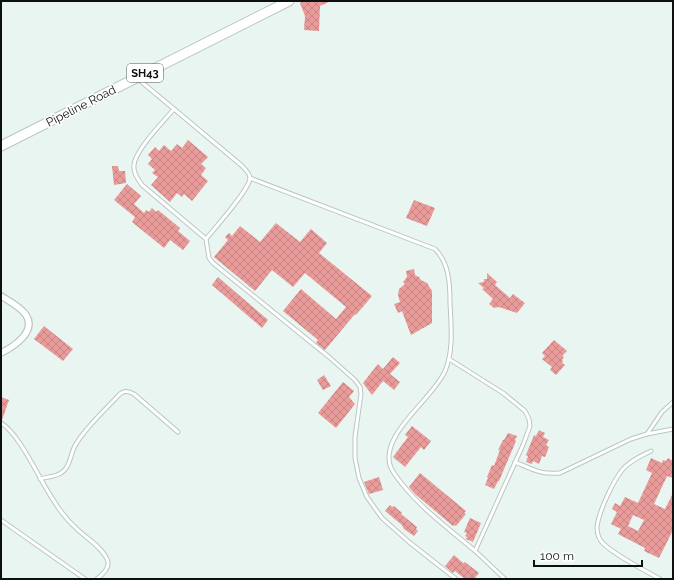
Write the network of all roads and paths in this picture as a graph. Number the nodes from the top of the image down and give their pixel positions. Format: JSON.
{"nodes":[{"id":1,"x":277,"y":1,"type":"edge"},
{"id":2,"x":290,"y":1,"type":"edge"},
{"id":3,"x":134,"y":76,"type":"junction"},
{"id":4,"x":174,"y":109,"type":"junction"},
{"id":5,"x":51,"y":118,"type":"junction"},
{"id":6,"x":1,"y":140,"type":"edge"},
{"id":7,"x":1,"y":146,"type":"edge"},
{"id":8,"x":250,"y":178,"type":"junction"},
{"id":9,"x":206,"y":239,"type":"junction"},
{"id":10,"x":1,"y":296,"type":"edge"},
{"id":11,"x":1,"y":353,"type":"edge"},
{"id":12,"x":449,"y":359,"type":"junction"},
{"id":13,"x":673,"y":402,"type":"edge"},
{"id":14,"x":1,"y":423,"type":"edge"},
{"id":15,"x":673,"y":429,"type":"edge"},
{"id":16,"x":178,"y":432,"type":"dead end"},
{"id":17,"x":647,"y":434,"type":"junction"},
{"id":18,"x":651,"y":451,"type":"dead end"},
{"id":19,"x":515,"y":462,"type":"junction"},
{"id":20,"x":40,"y":479,"type":"junction"},
{"id":21,"x":1,"y":520,"type":"edge"},
{"id":22,"x":475,"y":551,"type":"junction"},
{"id":23,"x":84,"y":579,"type":"edge"},
{"id":24,"x":97,"y":579,"type":"edge"},
{"id":25,"x":456,"y":579,"type":"edge"},
{"id":26,"x":505,"y":579,"type":"edge"},
{"id":27,"x":660,"y":579,"type":"edge"}],
"edges":[{"from":1,"to":3,"type":"main road","name":"Pipeline Road","number":"SH43"},
{"from":2,"to":3,"type":"main road","name":"Pipeline Road","number":"SH43"},
{"from":3,"to":4,"type":"lane"},
{"from":3,"to":5,"type":"main road","name":"Pipeline Road","number":"SH43"},
{"from":4,"to":8,"type":"lane"},
{"from":4,"to":9,"type":"lane"},
{"from":5,"to":6,"type":"main road","name":"Pipeline Road","number":"SH43"},
{"from":5,"to":7,"type":"main road","name":"Pipeline Road","number":"SH43"},
{"from":8,"to":9,"type":"lane"},
{"from":8,"to":12,"type":"lane"},
{"from":9,"to":25,"type":"lane"},
{"from":10,"to":11,"type":"street"},
{"from":12,"to":19,"type":"lane"},
{"from":12,"to":22,"type":"lane"},
{"from":13,"to":17,"type":"lane"},
{"from":14,"to":20,"type":"lane"},
{"from":15,"to":17,"type":"lane"},
{"from":16,"to":20,"type":"lane"},
{"from":17,"to":19,"type":"lane"},
{"from":18,"to":27,"type":"lane"},
{"from":19,"to":22,"type":"lane"},
{"from":20,"to":24,"type":"lane"},
{"from":21,"to":23,"type":"lane"},
{"from":22,"to":26,"type":"lane"}]}
